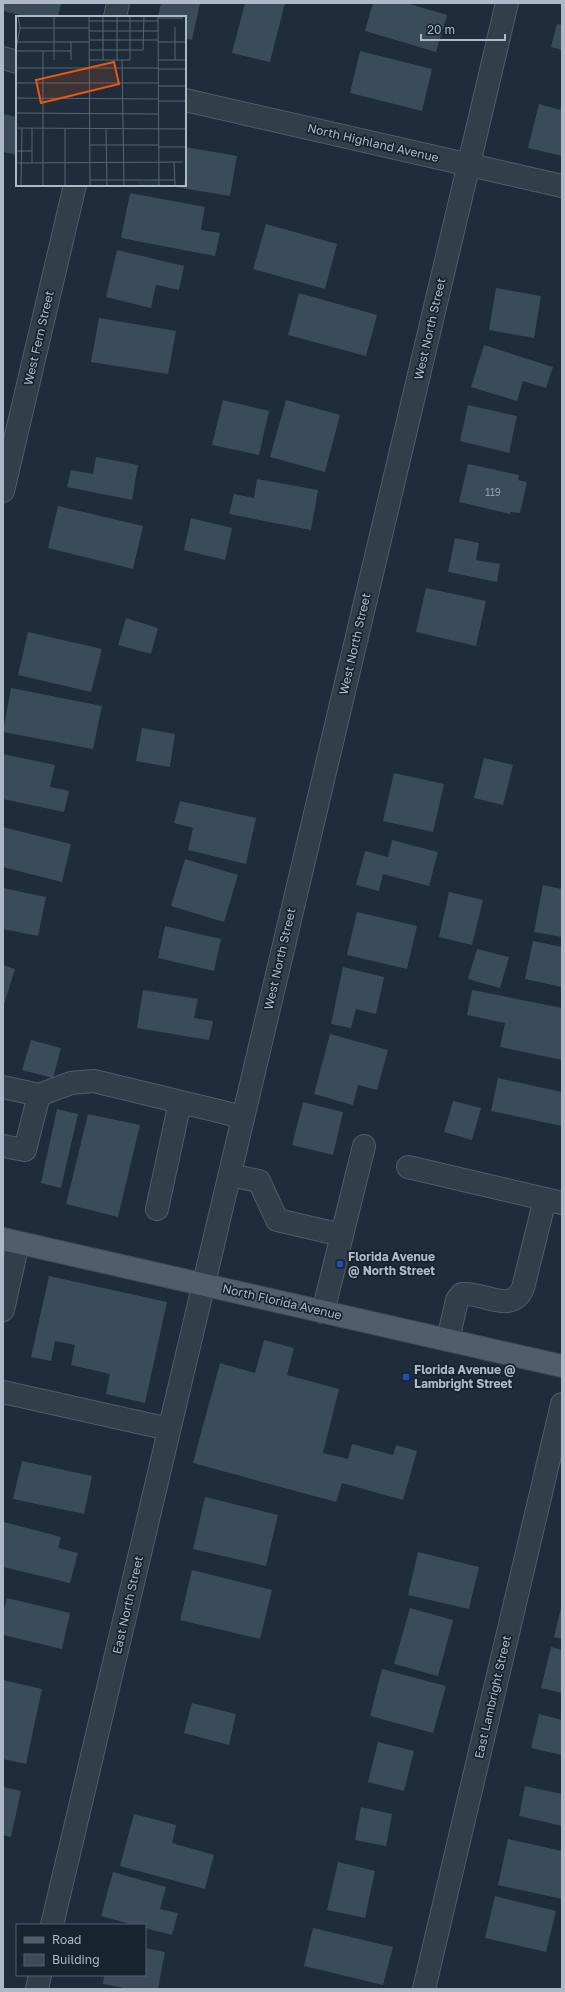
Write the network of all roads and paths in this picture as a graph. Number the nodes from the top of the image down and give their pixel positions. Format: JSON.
{"nodes":[{"id":1,"x":118,"y":3,"type":"edge"},
{"id":2,"x":507,"y":3,"type":"edge"},
{"id":3,"x":115,"y":16,"type":"edge"},
{"id":4,"x":3,"y":58,"type":"edge"},
{"id":5,"x":16,"y":62,"type":"edge"},
{"id":6,"x":186,"y":100,"type":"edge"},
{"id":7,"x":469,"y":165,"type":"junction"},
{"id":8,"x":75,"y":186,"type":"edge"},
{"id":9,"x":562,"y":186,"type":"edge"},
{"id":10,"x":3,"y":491,"type":"edge"},
{"id":11,"x":3,"y":1087,"type":"edge"},
{"id":12,"x":39,"y":1095,"type":"junction"},
{"id":13,"x":180,"y":1102,"type":"junction"},
{"id":14,"x":243,"y":1118,"type":"junction"},
{"id":15,"x":3,"y":1146,"type":"edge"},
{"id":16,"x":364,"y":1146,"type":"dead end"},
{"id":17,"x":408,"y":1167,"type":"dead end"},
{"id":18,"x":230,"y":1175,"type":"junction"},
{"id":19,"x":553,"y":1201,"type":"edge"},
{"id":20,"x":157,"y":1209,"type":"dead end"},
{"id":21,"x":342,"y":1235,"type":"junction"},
{"id":22,"x":11,"y":1241,"type":"edge"},
{"id":23,"x":203,"y":1284,"type":"junction"},
{"id":24,"x":3,"y":1310,"type":"edge"},
{"id":25,"x":323,"y":1312,"type":"junction"},
{"id":26,"x":448,"y":1340,"type":"junction"},
{"id":27,"x":562,"y":1366,"type":"edge"},
{"id":28,"x":3,"y":1392,"type":"edge"},
{"id":29,"x":562,"y":1404,"type":"edge"},
{"id":30,"x":169,"y":1429,"type":"junction"},
{"id":31,"x":52,"y":1924,"type":"edge"},
{"id":32,"x":40,"y":1976,"type":"edge"},
{"id":33,"x":37,"y":1989,"type":"edge"},
{"id":34,"x":424,"y":1989,"type":"edge"}],
"edges":[{"from":1,"to":3,"type":"street"},
{"from":2,"to":7,"type":"street","name":"West North Street"},
{"from":4,"to":5,"type":"street"},
{"from":6,"to":7,"type":"street","name":"North Highland Avenue"},
{"from":7,"to":9,"type":"street","name":"North Highland Avenue"},
{"from":7,"to":14,"type":"street","name":"West North Street"},
{"from":8,"to":10,"type":"street","name":"West Fern Street"},
{"from":11,"to":12,"type":"street"},
{"from":12,"to":13,"type":"street"},
{"from":12,"to":15,"type":"street"},
{"from":13,"to":14,"type":"street"},
{"from":13,"to":20,"type":"street"},
{"from":14,"to":18,"type":"street","name":"West North Street"},
{"from":16,"to":21,"type":"street"},
{"from":17,"to":19,"type":"street"},
{"from":18,"to":21,"type":"street"},
{"from":18,"to":23,"type":"street","name":"West North Street"},
{"from":19,"to":26,"type":"street"},
{"from":21,"to":25,"type":"street"},
{"from":22,"to":23,"type":"main road","name":"North Florida Avenue"},
{"from":22,"to":24,"type":"street"},
{"from":23,"to":25,"type":"main road","name":"North Florida Avenue"},
{"from":23,"to":30,"type":"street","name":"East North Street"},
{"from":25,"to":26,"type":"main road","name":"North Florida Avenue"},
{"from":26,"to":27,"type":"main road","name":"North Florida Avenue"},
{"from":28,"to":30,"type":"street"},
{"from":29,"to":34,"type":"street","name":"East Lambright Street"},
{"from":30,"to":31,"type":"street","name":"East North Street"},
{"from":32,"to":33,"type":"street"}]}
